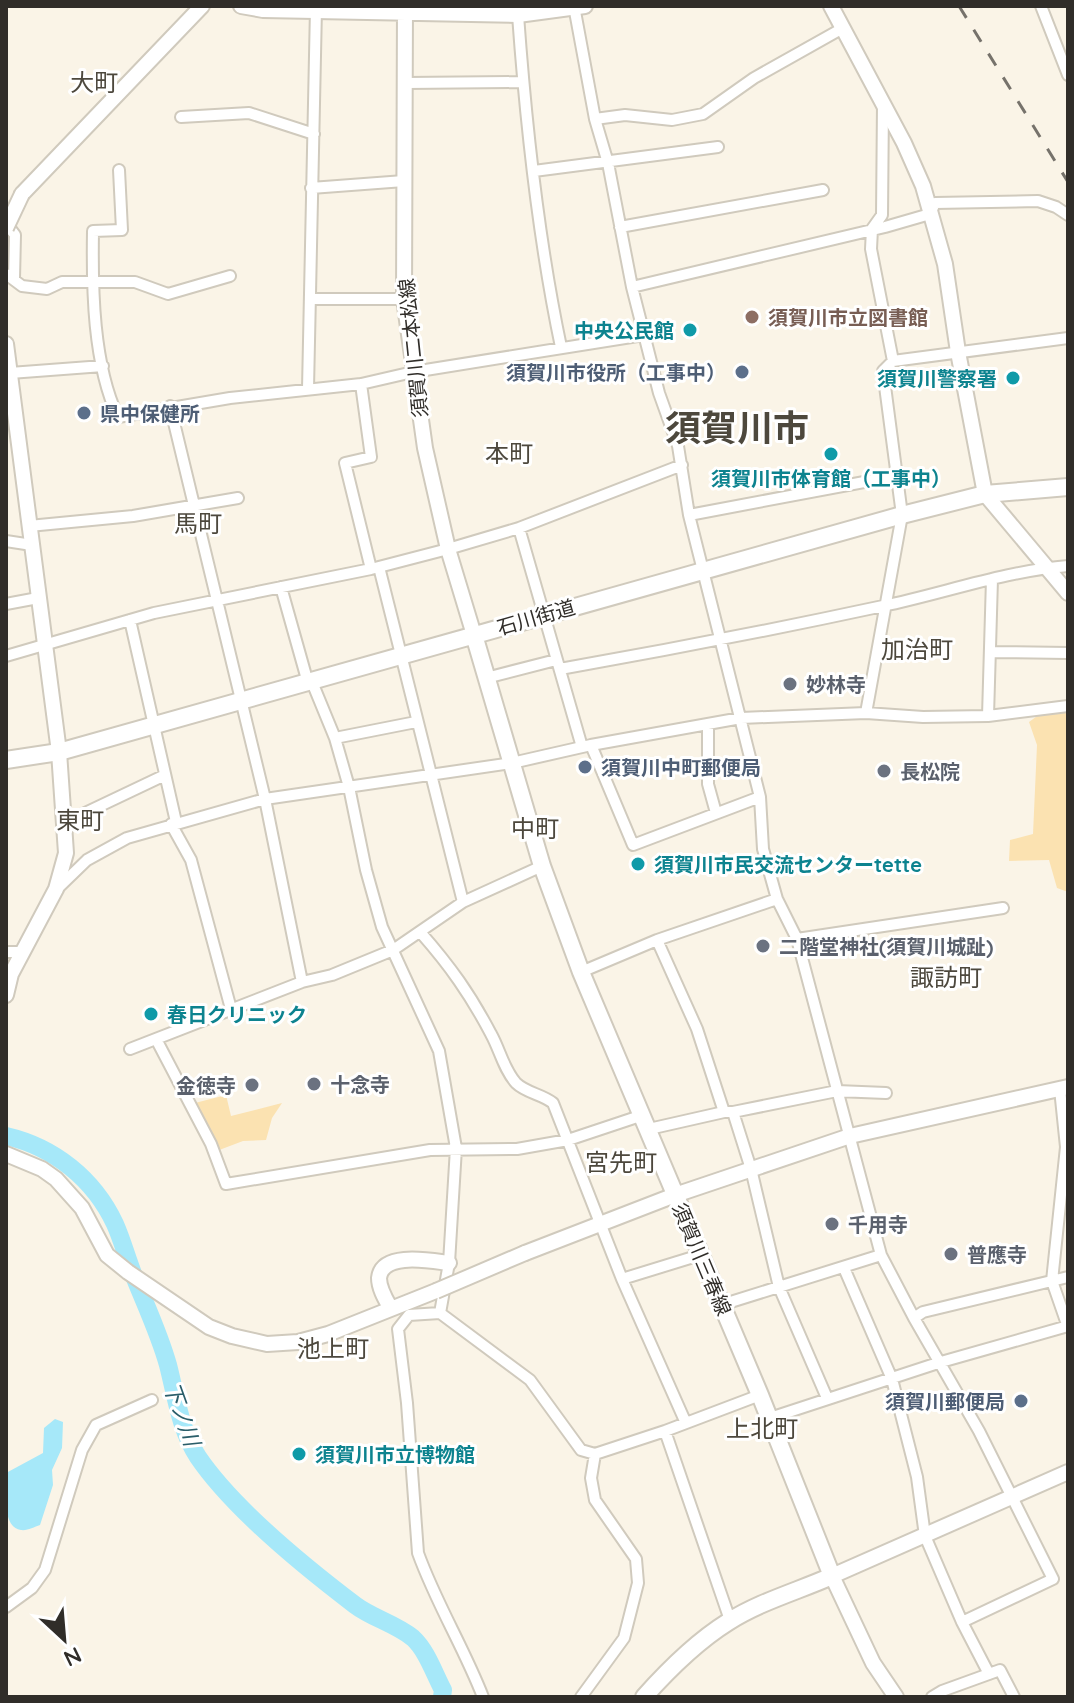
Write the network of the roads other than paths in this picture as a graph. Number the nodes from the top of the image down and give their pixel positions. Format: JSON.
{"nodes":[{"id":1,"x":202,"y":6,"type":"edge"},
{"id":2,"x":241,"y":6,"type":"edge"},
{"id":3,"x":831,"y":6,"type":"edge"},
{"id":4,"x":1041,"y":6,"type":"edge"},
{"id":5,"x":578,"y":7,"type":"edge"},
{"id":6,"x":316,"y":8,"type":"edge"},
{"id":7,"x":405,"y":8,"type":"edge"},
{"id":8,"x":518,"y":15,"type":"junction"},
{"id":9,"x":843,"y":28,"type":"junction"},
{"id":10,"x":1068,"y":75,"type":"edge"},
{"id":11,"x":523,"y":82,"type":"junction"},
{"id":12,"x":406,"y":83,"type":"junction"},
{"id":13,"x":882,"y":101,"type":"junction"},
{"id":14,"x":181,"y":117,"type":"dead end"},
{"id":15,"x":595,"y":119,"type":"junction"},
{"id":16,"x":314,"y":134,"type":"junction"},
{"id":17,"x":718,"y":147,"type":"dead end"},
{"id":18,"x":608,"y":163,"type":"junction"},
{"id":19,"x":119,"y":170,"type":"dead end"},
{"id":20,"x":534,"y":171,"type":"junction"},
{"id":21,"x":404,"y":181,"type":"junction"},
{"id":22,"x":311,"y":188,"type":"junction"},
{"id":23,"x":823,"y":190,"type":"dead end"},
{"id":24,"x":930,"y":214,"type":"junction"},
{"id":25,"x":1068,"y":215,"type":"edge"},
{"id":26,"x":6,"y":226,"type":"edge"},
{"id":27,"x":620,"y":227,"type":"junction"},
{"id":28,"x":872,"y":229,"type":"junction"},
{"id":29,"x":230,"y":276,"type":"dead end"},
{"id":30,"x":10,"y":277,"type":"edge"},
{"id":31,"x":92,"y":282,"type":"junction"},
{"id":32,"x":632,"y":287,"type":"junction"},
{"id":33,"x":311,"y":299,"type":"junction"},
{"id":34,"x":404,"y":299,"type":"junction"},
{"id":35,"x":644,"y":335,"type":"junction"},
{"id":36,"x":1068,"y":338,"type":"edge"},
{"id":37,"x":6,"y":344,"type":"edge"},
{"id":38,"x":561,"y":347,"type":"junction"},
{"id":39,"x":958,"y":352,"type":"junction"},
{"id":40,"x":893,"y":361,"type":"junction"},
{"id":41,"x":103,"y":366,"type":"junction"},
{"id":42,"x":413,"y":372,"type":"junction"},
{"id":43,"x":10,"y":373,"type":"junction"},
{"id":44,"x":361,"y":384,"type":"junction"},
{"id":45,"x":308,"y":389,"type":"junction"},
{"id":46,"x":170,"y":406,"type":"junction"},
{"id":47,"x":682,"y":465,"type":"junction"},
{"id":48,"x":896,"y":476,"type":"junction"},
{"id":49,"x":1068,"y":487,"type":"edge"},
{"id":50,"x":985,"y":494,"type":"junction"},
{"id":51,"x":238,"y":498,"type":"dead end"},
{"id":52,"x":195,"y":507,"type":"junction"},
{"id":53,"x":689,"y":515,"type":"junction"},
{"id":54,"x":902,"y":515,"type":"junction"},
{"id":55,"x":29,"y":526,"type":"junction"},
{"id":56,"x":519,"y":528,"type":"junction"},
{"id":57,"x":6,"y":541,"type":"edge"},
{"id":58,"x":32,"y":545,"type":"junction"},
{"id":59,"x":448,"y":549,"type":"junction"},
{"id":60,"x":1068,"y":566,"type":"edge"},
{"id":61,"x":375,"y":568,"type":"junction"},
{"id":62,"x":1046,"y":568,"type":"junction"},
{"id":63,"x":704,"y":569,"type":"junction"},
{"id":64,"x":992,"y":579,"type":"junction"},
{"id":65,"x":281,"y":587,"type":"junction"},
{"id":66,"x":1068,"y":593,"type":"edge"},
{"id":67,"x":38,"y":598,"type":"junction"},
{"id":68,"x":218,"y":600,"type":"junction"},
{"id":69,"x":6,"y":604,"type":"edge"},
{"id":70,"x":887,"y":605,"type":"junction"},
{"id":71,"x":544,"y":615,"type":"junction"},
{"id":72,"x":130,"y":620,"type":"junction"},
{"id":73,"x":474,"y":635,"type":"junction"},
{"id":74,"x":721,"y":639,"type":"junction"},
{"id":75,"x":46,"y":646,"type":"junction"},
{"id":76,"x":991,"y":652,"type":"junction"},
{"id":77,"x":1068,"y":653,"type":"edge"},
{"id":78,"x":6,"y":656,"type":"edge"},
{"id":79,"x":401,"y":657,"type":"junction"},
{"id":80,"x":558,"y":664,"type":"junction"},
{"id":81,"x":486,"y":678,"type":"junction"},
{"id":82,"x":310,"y":682,"type":"junction"},
{"id":83,"x":242,"y":699,"type":"junction"},
{"id":84,"x":1068,"y":706,"type":"edge"},
{"id":85,"x":866,"y":713,"type":"junction"},
{"id":86,"x":988,"y":716,"type":"junction"},
{"id":87,"x":741,"y":718,"type":"junction"},
{"id":88,"x":416,"y":722,"type":"junction"},
{"id":89,"x":708,"y":724,"type":"junction"},
{"id":90,"x":154,"y":725,"type":"junction"},
{"id":91,"x":335,"y":738,"type":"junction"},
{"id":92,"x":586,"y":746,"type":"junction"},
{"id":93,"x":59,"y":752,"type":"junction"},
{"id":94,"x":6,"y":760,"type":"edge"},
{"id":95,"x":512,"y":763,"type":"junction"},
{"id":96,"x":165,"y":775,"type":"junction"},
{"id":97,"x":432,"y":777,"type":"junction"},
{"id":98,"x":349,"y":787,"type":"junction"},
{"id":99,"x":760,"y":797,"type":"junction"},
{"id":100,"x":265,"y":799,"type":"junction"},
{"id":101,"x":716,"y":813,"type":"junction"},
{"id":102,"x":64,"y":823,"type":"junction"},
{"id":103,"x":173,"y":823,"type":"junction"},
{"id":104,"x":542,"y":866,"type":"junction"},
{"id":105,"x":56,"y":889,"type":"junction"},
{"id":106,"x":777,"y":899,"type":"junction"},
{"id":107,"x":463,"y":902,"type":"junction"},
{"id":108,"x":1003,"y":908,"type":"dead end"},
{"id":109,"x":421,"y":933,"type":"junction"},
{"id":110,"x":797,"y":939,"type":"junction"},
{"id":111,"x":657,"y":940,"type":"junction"},
{"id":112,"x":393,"y":950,"type":"junction"},
{"id":113,"x":6,"y":952,"type":"edge"},
{"id":114,"x":24,"y":952,"type":"junction"},
{"id":115,"x":581,"y":972,"type":"junction"},
{"id":116,"x":302,"y":982,"type":"junction"},
{"id":117,"x":6,"y":995,"type":"edge"},
{"id":118,"x":231,"y":1009,"type":"junction"},
{"id":119,"x":156,"y":1039,"type":"junction"},
{"id":120,"x":130,"y":1049,"type":"dead end"},
{"id":121,"x":1064,"y":1088,"type":"edge"},
{"id":122,"x":837,"y":1091,"type":"junction"},
{"id":123,"x":886,"y":1093,"type":"dead end"},
{"id":124,"x":728,"y":1112,"type":"junction"},
{"id":125,"x":646,"y":1122,"type":"junction"},
{"id":126,"x":850,"y":1136,"type":"junction"},
{"id":127,"x":568,"y":1140,"type":"junction"},
{"id":128,"x":1067,"y":1147,"type":"edge"},
{"id":129,"x":456,"y":1148,"type":"junction"},
{"id":130,"x":6,"y":1154,"type":"edge"},
{"id":131,"x":751,"y":1169,"type":"junction"},
{"id":132,"x":675,"y":1195,"type":"junction"},
{"id":133,"x":599,"y":1223,"type":"junction"},
{"id":134,"x":700,"y":1255,"type":"junction"},
{"id":135,"x":881,"y":1255,"type":"junction"},
{"id":136,"x":449,"y":1263,"type":"junction"},
{"id":137,"x":844,"y":1268,"type":"junction"},
{"id":138,"x":1068,"y":1277,"type":"edge"},
{"id":139,"x":622,"y":1279,"type":"junction"},
{"id":140,"x":1052,"y":1281,"type":"junction"},
{"id":141,"x":779,"y":1287,"type":"junction"},
{"id":142,"x":721,"y":1305,"type":"junction"},
{"id":143,"x":391,"y":1309,"type":"junction"},
{"id":144,"x":440,"y":1313,"type":"junction"},
{"id":145,"x":914,"y":1318,"type":"junction"},
{"id":146,"x":1068,"y":1327,"type":"edge"},
{"id":147,"x":941,"y":1362,"type":"junction"},
{"id":148,"x":892,"y":1379,"type":"junction"},
{"id":149,"x":760,"y":1395,"type":"junction"},
{"id":150,"x":827,"y":1398,"type":"junction"},
{"id":151,"x":152,"y":1400,"type":"dead end"},
{"id":152,"x":770,"y":1418,"type":"junction"},
{"id":153,"x":685,"y":1421,"type":"junction"},
{"id":154,"x":665,"y":1431,"type":"junction"},
{"id":155,"x":595,"y":1454,"type":"junction"},
{"id":156,"x":1068,"y":1472,"type":"edge"},
{"id":157,"x":1013,"y":1496,"type":"junction"},
{"id":158,"x":925,"y":1536,"type":"junction"},
{"id":159,"x":832,"y":1576,"type":"junction"},
{"id":160,"x":6,"y":1607,"type":"edge"},
{"id":161,"x":730,"y":1620,"type":"junction"},
{"id":162,"x":962,"y":1622,"type":"junction"},
{"id":163,"x":989,"y":1674,"type":"junction"},
{"id":164,"x":647,"y":1695,"type":"edge"},
{"id":165,"x":940,"y":1695,"type":"edge"},
{"id":166,"x":483,"y":1697,"type":"edge"},
{"id":167,"x":581,"y":1697,"type":"edge"},
{"id":168,"x":896,"y":1697,"type":"edge"},
{"id":169,"x":1014,"y":1697,"type":"edge"}],
"edges":[{"from":1,"to":26,"type":"street","bridge":true},
{"from":2,"to":6,"type":"street"},
{"from":3,"to":9,"type":"street"},
{"from":4,"to":10,"type":"street"},
{"from":5,"to":8,"type":"street"},
{"from":5,"to":15,"type":"street"},
{"from":6,"to":7,"type":"street"},
{"from":6,"to":16,"type":"street"},
{"from":7,"to":8,"type":"street"},
{"from":7,"to":12,"type":"street","name":"須賀川二本松線"},
{"from":8,"to":11,"type":"street"},
{"from":9,"to":13,"type":"street"},
{"from":9,"to":15,"type":"street"},
{"from":11,"to":12,"type":"street"},
{"from":11,"to":20,"type":"street"},
{"from":12,"to":21,"type":"street","name":"須賀川二本松線"},
{"from":13,"to":24,"type":"street"},
{"from":13,"to":28,"type":"street"},
{"from":14,"to":16,"type":"street"},
{"from":15,"to":18,"type":"street"},
{"from":16,"to":22,"type":"street"},
{"from":17,"to":18,"type":"street"},
{"from":18,"to":20,"type":"street"},
{"from":18,"to":27,"type":"street"},
{"from":19,"to":31,"type":"street"},
{"from":20,"to":38,"type":"street"},
{"from":21,"to":22,"type":"street"},
{"from":21,"to":34,"type":"street","name":"須賀川二本松線"},
{"from":22,"to":33,"type":"street"},
{"from":23,"to":27,"type":"street"},
{"from":24,"to":25,"type":"street"},
{"from":24,"to":28,"type":"street"},
{"from":24,"to":39,"type":"street"},
{"from":26,"to":30,"type":"street"},
{"from":27,"to":32,"type":"street"},
{"from":28,"to":32,"type":"street"},
{"from":28,"to":40,"type":"street"},
{"from":29,"to":31,"type":"street"},
{"from":30,"to":31,"type":"street"},
{"from":31,"to":41,"type":"street"},
{"from":32,"to":35,"type":"street"},
{"from":33,"to":34,"type":"street"},
{"from":33,"to":45,"type":"street"},
{"from":34,"to":42,"type":"street","name":"須賀川二本松線"},
{"from":35,"to":38,"type":"street"},
{"from":35,"to":47,"type":"street"},
{"from":36,"to":39,"type":"street"},
{"from":37,"to":43,"type":"street"},
{"from":38,"to":42,"type":"street"},
{"from":39,"to":40,"type":"street"},
{"from":39,"to":50,"type":"street"},
{"from":40,"to":48,"type":"street"},
{"from":41,"to":43,"type":"street"},
{"from":41,"to":46,"type":"street"},
{"from":42,"to":44,"type":"street"},
{"from":42,"to":59,"type":"street","name":"須賀川二本松線"},
{"from":43,"to":55,"type":"street"},
{"from":44,"to":45,"type":"street"},
{"from":44,"to":61,"type":"street"},
{"from":45,"to":46,"type":"street"},
{"from":46,"to":52,"type":"street"},
{"from":47,"to":53,"type":"street"},
{"from":47,"to":56,"type":"street"},
{"from":48,"to":53,"type":"street"},
{"from":48,"to":54,"type":"street"},
{"from":49,"to":50,"type":"main road","name":"石川街道"},
{"from":50,"to":54,"type":"main road","name":"石川街道"},
{"from":50,"to":62,"type":"street"},
{"from":51,"to":52,"type":"street"},
{"from":52,"to":55,"type":"street"},
{"from":52,"to":68,"type":"street"},
{"from":53,"to":63,"type":"street"},
{"from":54,"to":63,"type":"main road","name":"石川街道"},
{"from":54,"to":70,"type":"street"},
{"from":55,"to":58,"type":"street"},
{"from":56,"to":59,"type":"street"},
{"from":56,"to":71,"type":"street"},
{"from":57,"to":58,"type":"street"},
{"from":58,"to":67,"type":"street"},
{"from":59,"to":61,"type":"street"},
{"from":59,"to":73,"type":"street","name":"須賀川二本松線"},
{"from":60,"to":62,"type":"street"},
{"from":61,"to":65,"type":"street"},
{"from":61,"to":79,"type":"street"},
{"from":62,"to":64,"type":"street"},
{"from":62,"to":66,"type":"street"},
{"from":63,"to":71,"type":"main road","name":"石川街道"},
{"from":63,"to":74,"type":"street"},
{"from":64,"to":70,"type":"street"},
{"from":64,"to":76,"type":"street"},
{"from":65,"to":68,"type":"street"},
{"from":65,"to":82,"type":"street"},
{"from":67,"to":69,"type":"street"},
{"from":67,"to":75,"type":"street"},
{"from":68,"to":72,"type":"street"},
{"from":68,"to":83,"type":"street"},
{"from":70,"to":74,"type":"street"},
{"from":70,"to":85,"type":"street"},
{"from":71,"to":73,"type":"main road","name":"石川街道"},
{"from":71,"to":80,"type":"street"},
{"from":72,"to":75,"type":"street"},
{"from":72,"to":90,"type":"street"},
{"from":73,"to":79,"type":"main road","name":"石川街道"},
{"from":73,"to":81,"type":"main road","name":"須賀川三春線"},
{"from":74,"to":80,"type":"street"},
{"from":74,"to":87,"type":"street"},
{"from":75,"to":78,"type":"street"},
{"from":75,"to":93,"type":"street"},
{"from":76,"to":77,"type":"street"},
{"from":76,"to":86,"type":"street"},
{"from":79,"to":82,"type":"main road","name":"石川街道"},
{"from":79,"to":88,"type":"street"},
{"from":80,"to":81,"type":"street"},
{"from":80,"to":92,"type":"street"},
{"from":81,"to":95,"type":"main road","name":"須賀川三春線"},
{"from":82,"to":83,"type":"main road","name":"石川街道"},
{"from":82,"to":91,"type":"street"},
{"from":83,"to":90,"type":"main road","name":"石川街道"},
{"from":83,"to":100,"type":"street"},
{"from":84,"to":86,"type":"street"},
{"from":85,"to":86,"type":"street"},
{"from":85,"to":87,"type":"street"},
{"from":87,"to":89,"type":"street"},
{"from":87,"to":99,"type":"street"},
{"from":88,"to":91,"type":"street"},
{"from":88,"to":97,"type":"street"},
{"from":89,"to":92,"type":"street"},
{"from":89,"to":101,"type":"street"},
{"from":90,"to":93,"type":"main road","name":"石川街道"},
{"from":90,"to":96,"type":"street"},
{"from":91,"to":98,"type":"street"},
{"from":92,"to":95,"type":"street"},
{"from":92,"to":101,"type":"street"},
{"from":93,"to":94,"type":"main road","name":"石川街道"},
{"from":93,"to":102,"type":"street"},
{"from":95,"to":97,"type":"street"},
{"from":95,"to":104,"type":"main road","name":"須賀川三春線"},
{"from":96,"to":102,"type":"street"},
{"from":96,"to":103,"type":"street"},
{"from":97,"to":98,"type":"street"},
{"from":97,"to":107,"type":"street"},
{"from":98,"to":100,"type":"street"},
{"from":98,"to":112,"type":"street"},
{"from":99,"to":101,"type":"street"},
{"from":99,"to":106,"type":"street"},
{"from":100,"to":103,"type":"street"},
{"from":100,"to":116,"type":"street"},
{"from":102,"to":105,"type":"street"},
{"from":103,"to":105,"type":"street"},
{"from":103,"to":118,"type":"street"},
{"from":104,"to":107,"type":"street"},
{"from":104,"to":115,"type":"main road","name":"須賀川三春線"},
{"from":105,"to":114,"type":"street"},
{"from":106,"to":110,"type":"street"},
{"from":106,"to":111,"type":"street"},
{"from":107,"to":109,"type":"street"},
{"from":108,"to":110,"type":"street"},
{"from":109,"to":112,"type":"street"},
{"from":109,"to":127,"type":"street"},
{"from":110,"to":122,"type":"street"},
{"from":111,"to":115,"type":"street"},
{"from":111,"to":124,"type":"street"},
{"from":112,"to":116,"type":"street"},
{"from":112,"to":129,"type":"street"},
{"from":113,"to":114,"type":"street"},
{"from":114,"to":117,"type":"street"},
{"from":115,"to":125,"type":"main road","name":"須賀川三春線"},
{"from":116,"to":118,"type":"street"},
{"from":118,"to":119,"type":"street"},
{"from":119,"to":120,"type":"street"},
{"from":119,"to":129,"type":"street"},
{"from":121,"to":126,"type":"street"},
{"from":121,"to":128,"type":"street"},
{"from":122,"to":123,"type":"street"},
{"from":122,"to":124,"type":"street"},
{"from":122,"to":126,"type":"street"},
{"from":124,"to":125,"type":"street"},
{"from":124,"to":131,"type":"street"},
{"from":125,"to":127,"type":"street"},
{"from":125,"to":132,"type":"main road","name":"須賀川三春線"},
{"from":126,"to":131,"type":"street"},
{"from":126,"to":135,"type":"street"},
{"from":127,"to":129,"type":"street"},
{"from":127,"to":133,"type":"street"},
{"from":128,"to":140,"type":"street"},
{"from":129,"to":136,"type":"street"},
{"from":130,"to":143,"type":"street"},
{"from":131,"to":132,"type":"street"},
{"from":131,"to":141,"type":"street"},
{"from":132,"to":133,"type":"street"},
{"from":132,"to":134,"type":"main road","name":"須賀川三春線"},
{"from":133,"to":139,"type":"street"},
{"from":133,"to":143,"type":"street","bridge":true},
{"from":134,"to":139,"type":"street"},
{"from":134,"to":142,"type":"main road","name":"須賀川三春線"},
{"from":135,"to":137,"type":"street"},
{"from":135,"to":145,"type":"street"},
{"from":136,"to":143,"type":"street"},
{"from":136,"to":144,"type":"street"},
{"from":137,"to":141,"type":"street"},
{"from":137,"to":148,"type":"street"},
{"from":138,"to":140,"type":"street"},
{"from":139,"to":153,"type":"street"},
{"from":140,"to":145,"type":"street"},
{"from":140,"to":146,"type":"street"},
{"from":141,"to":142,"type":"street"},
{"from":141,"to":150,"type":"street"},
{"from":142,"to":149,"type":"main road","name":"須賀川三春線"},
{"from":144,"to":155,"type":"street"},
{"from":144,"to":166,"type":"street"},
{"from":145,"to":147,"type":"street"},
{"from":146,"to":147,"type":"street"},
{"from":147,"to":148,"type":"street"},
{"from":147,"to":157,"type":"street"},
{"from":148,"to":150,"type":"street"},
{"from":148,"to":158,"type":"street"},
{"from":149,"to":152,"type":"main road","name":"須賀川三春線"},
{"from":149,"to":153,"type":"street"},
{"from":150,"to":152,"type":"street"},
{"from":151,"to":160,"type":"street"},
{"from":152,"to":159,"type":"main road","name":"須賀川三春線"},
{"from":153,"to":154,"type":"street"},
{"from":154,"to":155,"type":"street"},
{"from":154,"to":161,"type":"street"},
{"from":155,"to":167,"type":"street"},
{"from":156,"to":157,"type":"street"},
{"from":157,"to":158,"type":"street"},
{"from":157,"to":162,"type":"street"},
{"from":158,"to":159,"type":"street"},
{"from":158,"to":162,"type":"street"},
{"from":159,"to":161,"type":"main road"},
{"from":159,"to":168,"type":"street"},
{"from":161,"to":164,"type":"main road"},
{"from":162,"to":163,"type":"street"},
{"from":163,"to":165,"type":"street"},
{"from":163,"to":169,"type":"street"}]}
